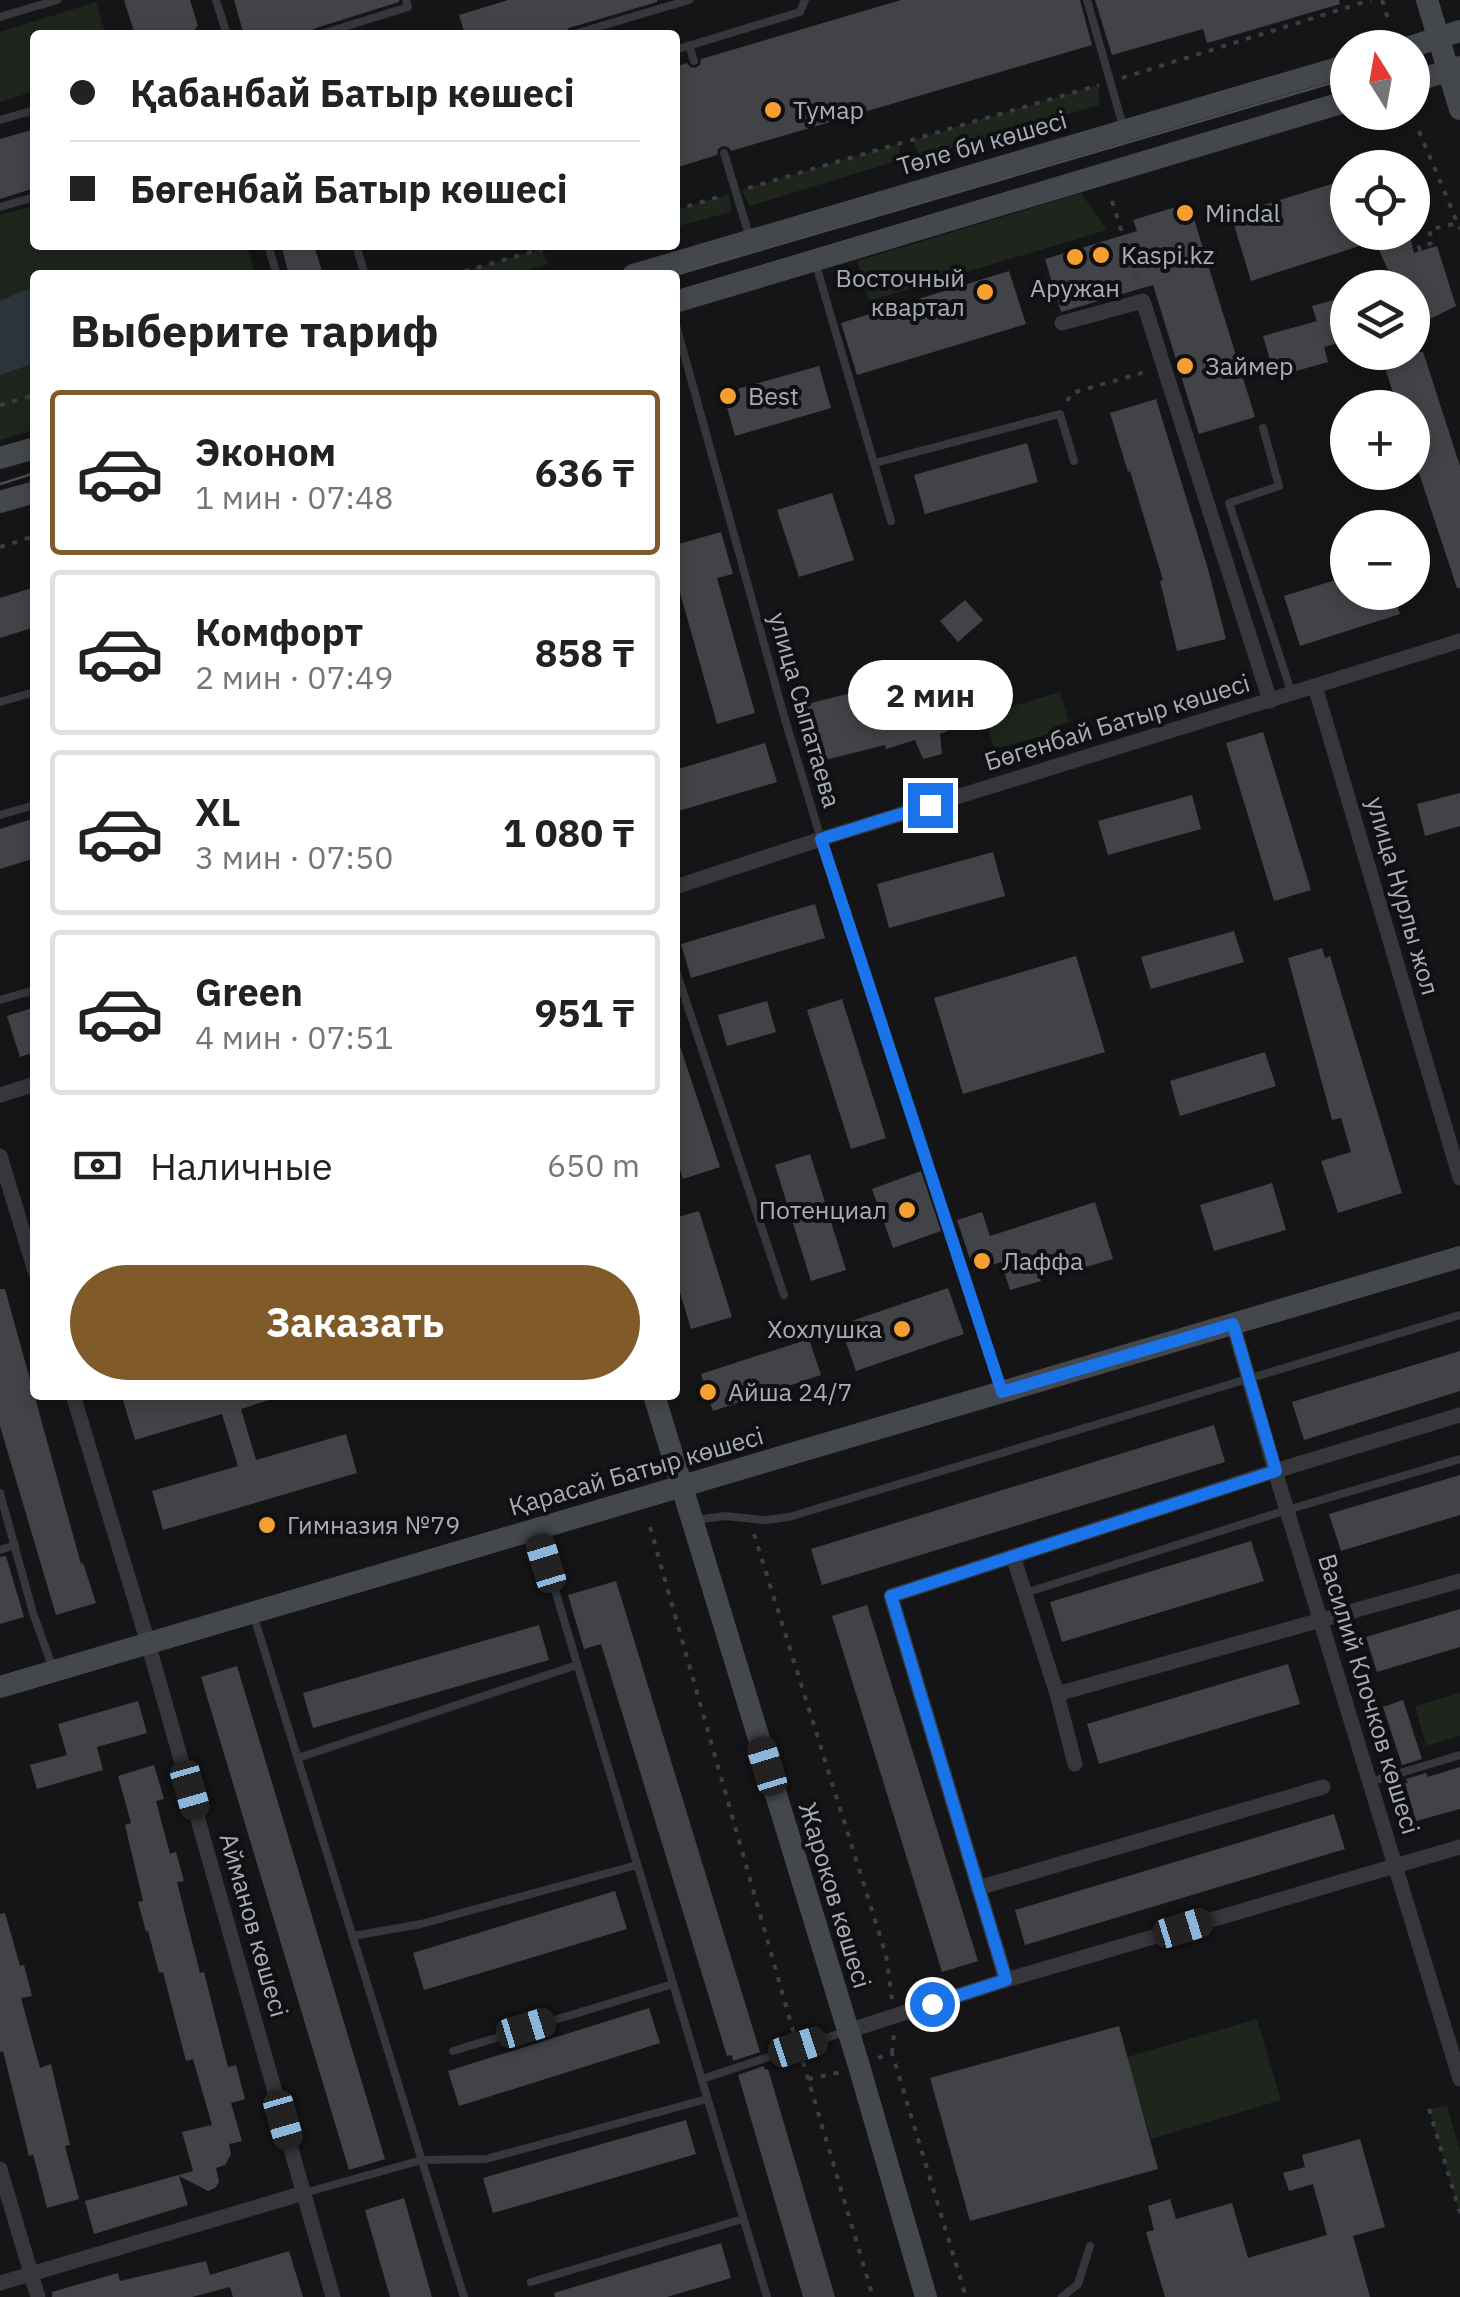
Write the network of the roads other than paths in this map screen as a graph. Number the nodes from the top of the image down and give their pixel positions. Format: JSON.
{"nodes":[{"id":1,"x":57,"y":0,"type":"edge"},
{"id":2,"x":216,"y":0,"type":"edge"},
{"id":3,"x":406,"y":0,"type":"edge"},
{"id":4,"x":689,"y":0,"type":"edge"},
{"id":5,"x":805,"y":0,"type":"edge"},
{"id":6,"x":1087,"y":0,"type":"edge"},
{"id":7,"x":1426,"y":0,"type":"edge"},
{"id":8,"x":0,"y":17,"type":"edge"},
{"id":9,"x":225,"y":30,"type":"edge"},
{"id":10,"x":334,"y":30,"type":"edge"},
{"id":11,"x":588,"y":30,"type":"edge"},
{"id":12,"x":1449,"y":34,"type":"edge"},
{"id":13,"x":690,"y":45,"type":"junction"},
{"id":14,"x":680,"y":48,"type":"edge"},
{"id":15,"x":694,"y":61,"type":"dead end"},
{"id":16,"x":1454,"y":68,"type":"edge"},
{"id":17,"x":1330,"y":70,"type":"edge"},
{"id":18,"x":1430,"y":76,"type":"edge"},
{"id":19,"x":1330,"y":106,"type":"edge"},
{"id":20,"x":1460,"y":109,"type":"edge"},
{"id":21,"x":30,"y":111,"type":"edge"},
{"id":22,"x":0,"y":120,"type":"edge"},
{"id":23,"x":1124,"y":130,"type":"junction"},
{"id":24,"x":724,"y":153,"type":"dead end"},
{"id":25,"x":30,"y":199,"type":"edge"},
{"id":26,"x":0,"y":208,"type":"edge"},
{"id":27,"x":751,"y":240,"type":"junction"},
{"id":28,"x":814,"y":260,"type":"junction"},
{"id":29,"x":650,"y":270,"type":"edge"},
{"id":30,"x":680,"y":300,"type":"edge"},
{"id":31,"x":1062,"y":323,"type":"dead end"},
{"id":32,"x":680,"y":339,"type":"edge"},
{"id":33,"x":1263,"y":428,"type":"dead end"},
{"id":34,"x":30,"y":449,"type":"edge"},
{"id":35,"x":0,"y":458,"type":"edge"},
{"id":36,"x":1074,"y":461,"type":"dead end"},
{"id":37,"x":874,"y":463,"type":"junction"},
{"id":38,"x":30,"y":493,"type":"edge"},
{"id":39,"x":0,"y":502,"type":"edge"},
{"id":40,"x":891,"y":522,"type":"dead end"},
{"id":41,"x":1460,"y":642,"type":"edge"},
{"id":42,"x":1315,"y":686,"type":"junction"},
{"id":43,"x":30,"y":693,"type":"edge"},
{"id":44,"x":1292,"y":694,"type":"junction"},
{"id":45,"x":1270,"y":701,"type":"junction"},
{"id":46,"x":0,"y":702,"type":"edge"},
{"id":47,"x":30,"y":806,"type":"edge"},
{"id":48,"x":0,"y":815,"type":"edge"},
{"id":49,"x":821,"y":839,"type":"junction"},
{"id":50,"x":680,"y":885,"type":"edge"},
{"id":51,"x":680,"y":983,"type":"edge"},
{"id":52,"x":30,"y":991,"type":"edge"},
{"id":53,"x":0,"y":1000,"type":"edge"},
{"id":54,"x":30,"y":1085,"type":"edge"},
{"id":55,"x":0,"y":1094,"type":"edge"},
{"id":56,"x":0,"y":1156,"type":"edge"},
{"id":57,"x":1460,"y":1178,"type":"edge"},
{"id":58,"x":30,"y":1255,"type":"edge"},
{"id":59,"x":1460,"y":1256,"type":"edge"},
{"id":60,"x":784,"y":1295,"type":"dead end"},
{"id":61,"x":1460,"y":1315,"type":"edge"},
{"id":62,"x":1233,"y":1324,"type":"junction"},
{"id":63,"x":1249,"y":1378,"type":"junction"},
{"id":64,"x":1002,"y":1392,"type":"junction"},
{"id":65,"x":75,"y":1400,"type":"edge"},
{"id":66,"x":655,"y":1400,"type":"edge"},
{"id":67,"x":1460,"y":1415,"type":"edge"},
{"id":68,"x":1460,"y":1458,"type":"edge"},
{"id":69,"x":1276,"y":1471,"type":"junction"},
{"id":70,"x":681,"y":1486,"type":"junction"},
{"id":71,"x":0,"y":1493,"type":"edge"},
{"id":72,"x":1287,"y":1510,"type":"junction"},
{"id":73,"x":692,"y":1520,"type":"junction"},
{"id":74,"x":536,"y":1529,"type":"junction"},
{"id":75,"x":15,"y":1545,"type":"junction"},
{"id":76,"x":0,"y":1550,"type":"edge"},
{"id":77,"x":1012,"y":1556,"type":"junction"},
{"id":78,"x":1460,"y":1582,"type":"edge"},
{"id":79,"x":1024,"y":1594,"type":"junction"},
{"id":80,"x":253,"y":1612,"type":"junction"},
{"id":81,"x":1321,"y":1620,"type":"junction"},
{"id":82,"x":148,"y":1644,"type":"junction"},
{"id":83,"x":577,"y":1665,"type":"junction"},
{"id":84,"x":54,"y":1671,"type":"junction"},
{"id":85,"x":0,"y":1687,"type":"edge"},
{"id":86,"x":1057,"y":1694,"type":"junction"},
{"id":87,"x":1460,"y":1755,"type":"edge"},
{"id":88,"x":298,"y":1758,"type":"junction"},
{"id":89,"x":1075,"y":1764,"type":"dead end"},
{"id":90,"x":1370,"y":1782,"type":"junction"},
{"id":91,"x":1323,"y":1787,"type":"dead end"},
{"id":92,"x":1460,"y":1847,"type":"edge"},
{"id":93,"x":637,"y":1865,"type":"junction"},
{"id":94,"x":1395,"y":1866,"type":"junction"},
{"id":95,"x":978,"y":1888,"type":"junction"},
{"id":96,"x":353,"y":1936,"type":"junction"},
{"id":97,"x":1006,"y":1980,"type":"junction"},
{"id":98,"x":673,"y":1984,"type":"junction"},
{"id":99,"x":848,"y":2030,"type":"junction"},
{"id":100,"x":453,"y":2051,"type":"dead end"},
{"id":101,"x":702,"y":2079,"type":"junction"},
{"id":102,"x":1460,"y":2079,"type":"edge"},
{"id":103,"x":708,"y":2099,"type":"junction"},
{"id":104,"x":422,"y":2160,"type":"junction"},
{"id":105,"x":0,"y":2168,"type":"edge"},
{"id":106,"x":304,"y":2193,"type":"junction"},
{"id":107,"x":743,"y":2219,"type":"junction"},
{"id":108,"x":1090,"y":2246,"type":"dead end"},
{"id":109,"x":31,"y":2274,"type":"junction"},
{"id":110,"x":531,"y":2282,"type":"dead end"},
{"id":111,"x":0,"y":2284,"type":"edge"},
{"id":112,"x":38,"y":2297,"type":"edge"},
{"id":113,"x":333,"y":2297,"type":"edge"},
{"id":114,"x":464,"y":2297,"type":"edge"},
{"id":115,"x":767,"y":2297,"type":"edge"},
{"id":116,"x":926,"y":2297,"type":"edge"},
{"id":117,"x":1062,"y":2297,"type":"edge"}],
"edges":[{"from":1,"to":8,"type":"lane"},
{"from":2,"to":9,"type":"lane"},
{"from":3,"to":10,"type":"lane"},
{"from":4,"to":11,"type":"lane"},
{"from":5,"to":13,"type":"lane"},
{"from":6,"to":23,"type":"lane"},
{"from":7,"to":12,"type":"street"},
{"from":12,"to":16,"type":"street"},
{"from":13,"to":14,"type":"lane"},
{"from":13,"to":15,"type":"lane"},
{"from":16,"to":18,"type":"street"},
{"from":16,"to":20,"type":"street"},
{"from":17,"to":23,"type":"street","name":"Төле би көшесі"},
{"from":19,"to":28,"type":"street"},
{"from":21,"to":22,"type":"lane"},
{"from":23,"to":27,"type":"street","name":"Төле би көшесі"},
{"from":24,"to":27,"type":"lane"},
{"from":25,"to":26,"type":"lane"},
{"from":27,"to":29,"type":"street","name":"Төле би көшесі"},
{"from":28,"to":30,"type":"street"},
{"from":28,"to":37,"type":"lane"},
{"from":31,"to":45,"type":"street"},
{"from":32,"to":49,"type":"lane","name":"улица Сыпатаева"},
{"from":33,"to":44,"type":"lane"},
{"from":34,"to":35,"type":"street"},
{"from":36,"to":37,"type":"lane"},
{"from":37,"to":40,"type":"lane"},
{"from":38,"to":39,"type":"street"},
{"from":41,"to":42,"type":"street","name":"Бөгенбай Батыр көшесі"},
{"from":42,"to":44,"type":"street","name":"Бөгенбай Батыр көшесі"},
{"from":42,"to":57,"type":"street","name":"улица Нурлы жол"},
{"from":43,"to":46,"type":"lane"},
{"from":44,"to":45,"type":"street","name":"Бөгенбай Батыр көшесі"},
{"from":45,"to":49,"type":"street","name":"Бөгенбай Батыр көшесі"},
{"from":47,"to":48,"type":"lane"},
{"from":49,"to":50,"type":"street","name":"Бөгенбай Батыр көшесі"},
{"from":49,"to":64,"type":"lane","name":"улица Сыпатаева"},
{"from":51,"to":60,"type":"lane"},
{"from":52,"to":53,"type":"lane"},
{"from":54,"to":55,"type":"street"},
{"from":56,"to":58,"type":"street"},
{"from":59,"to":62,"type":"street","name":"Қарасай Батыр көшесі"},
{"from":61,"to":63,"type":"lane"},
{"from":62,"to":63,"type":"street","name":"Василий Клочков көшесі"},
{"from":62,"to":64,"type":"street","name":"Қарасай Батыр көшесі"},
{"from":63,"to":69,"type":"street","name":"Василий Клочков көшесі"},
{"from":63,"to":73,"type":"lane"},
{"from":64,"to":70,"type":"street","name":"Қарасай Батыр көшесі"},
{"from":65,"to":82,"type":"street","name":"Айманов көшесі"},
{"from":66,"to":70,"type":"street","name":"Жароков көшесі"},
{"from":67,"to":69,"type":"street"},
{"from":68,"to":72,"type":"lane"},
{"from":69,"to":72,"type":"street","name":"Василий Клочков көшесі"},
{"from":69,"to":77,"type":"street"},
{"from":70,"to":73,"type":"street","name":"Жароков көшесі"},
{"from":70,"to":74,"type":"street","name":"Қарасай Батыр көшесі"},
{"from":71,"to":75,"type":"lane"},
{"from":72,"to":79,"type":"lane"},
{"from":72,"to":81,"type":"street","name":"Василий Клочков көшесі"},
{"from":73,"to":99,"type":"street","name":"Жароков көшесі"},
{"from":74,"to":80,"type":"street","name":"Қарасай Батыр көшесі"},
{"from":74,"to":83,"type":"lane"},
{"from":75,"to":76,"type":"lane"},
{"from":75,"to":84,"type":"lane"},
{"from":77,"to":79,"type":"street"},
{"from":77,"to":95,"type":"street"},
{"from":78,"to":81,"type":"street"},
{"from":79,"to":86,"type":"street"},
{"from":80,"to":82,"type":"street","name":"Қарасай Батыр көшесі"},
{"from":80,"to":88,"type":"lane"},
{"from":81,"to":86,"type":"street"},
{"from":81,"to":90,"type":"street","name":"Василий Клочков көшесі"},
{"from":82,"to":84,"type":"street","name":"Қарасай Батыр көшесі"},
{"from":82,"to":106,"type":"street","name":"Айманов көшесі"},
{"from":83,"to":88,"type":"lane"},
{"from":83,"to":93,"type":"lane"},
{"from":84,"to":85,"type":"street","name":"Қарасай Батыр көшесі"},
{"from":86,"to":89,"type":"street"},
{"from":87,"to":90,"type":"lane"},
{"from":88,"to":96,"type":"lane"},
{"from":90,"to":94,"type":"street","name":"Василий Клочков көшесі"},
{"from":91,"to":95,"type":"street"},
{"from":92,"to":94,"type":"street"},
{"from":93,"to":96,"type":"lane"},
{"from":93,"to":98,"type":"lane"},
{"from":94,"to":97,"type":"street"},
{"from":94,"to":102,"type":"street","name":"Василий Клочков көшесі"},
{"from":95,"to":97,"type":"street"},
{"from":96,"to":104,"type":"lane"},
{"from":97,"to":99,"type":"street"},
{"from":98,"to":100,"type":"lane"},
{"from":98,"to":101,"type":"lane"},
{"from":99,"to":101,"type":"lane"},
{"from":99,"to":116,"type":"street","name":"Жароков көшесі"},
{"from":101,"to":103,"type":"lane"},
{"from":103,"to":104,"type":"lane"},
{"from":103,"to":107,"type":"lane"},
{"from":104,"to":106,"type":"lane"},
{"from":104,"to":114,"type":"lane"},
{"from":105,"to":109,"type":"street"},
{"from":106,"to":109,"type":"street"},
{"from":106,"to":113,"type":"street","name":"Айманов көшесі"},
{"from":107,"to":110,"type":"lane"},
{"from":107,"to":115,"type":"lane"},
{"from":108,"to":117,"type":"lane"},
{"from":109,"to":111,"type":"street"},
{"from":109,"to":112,"type":"street"}]}
